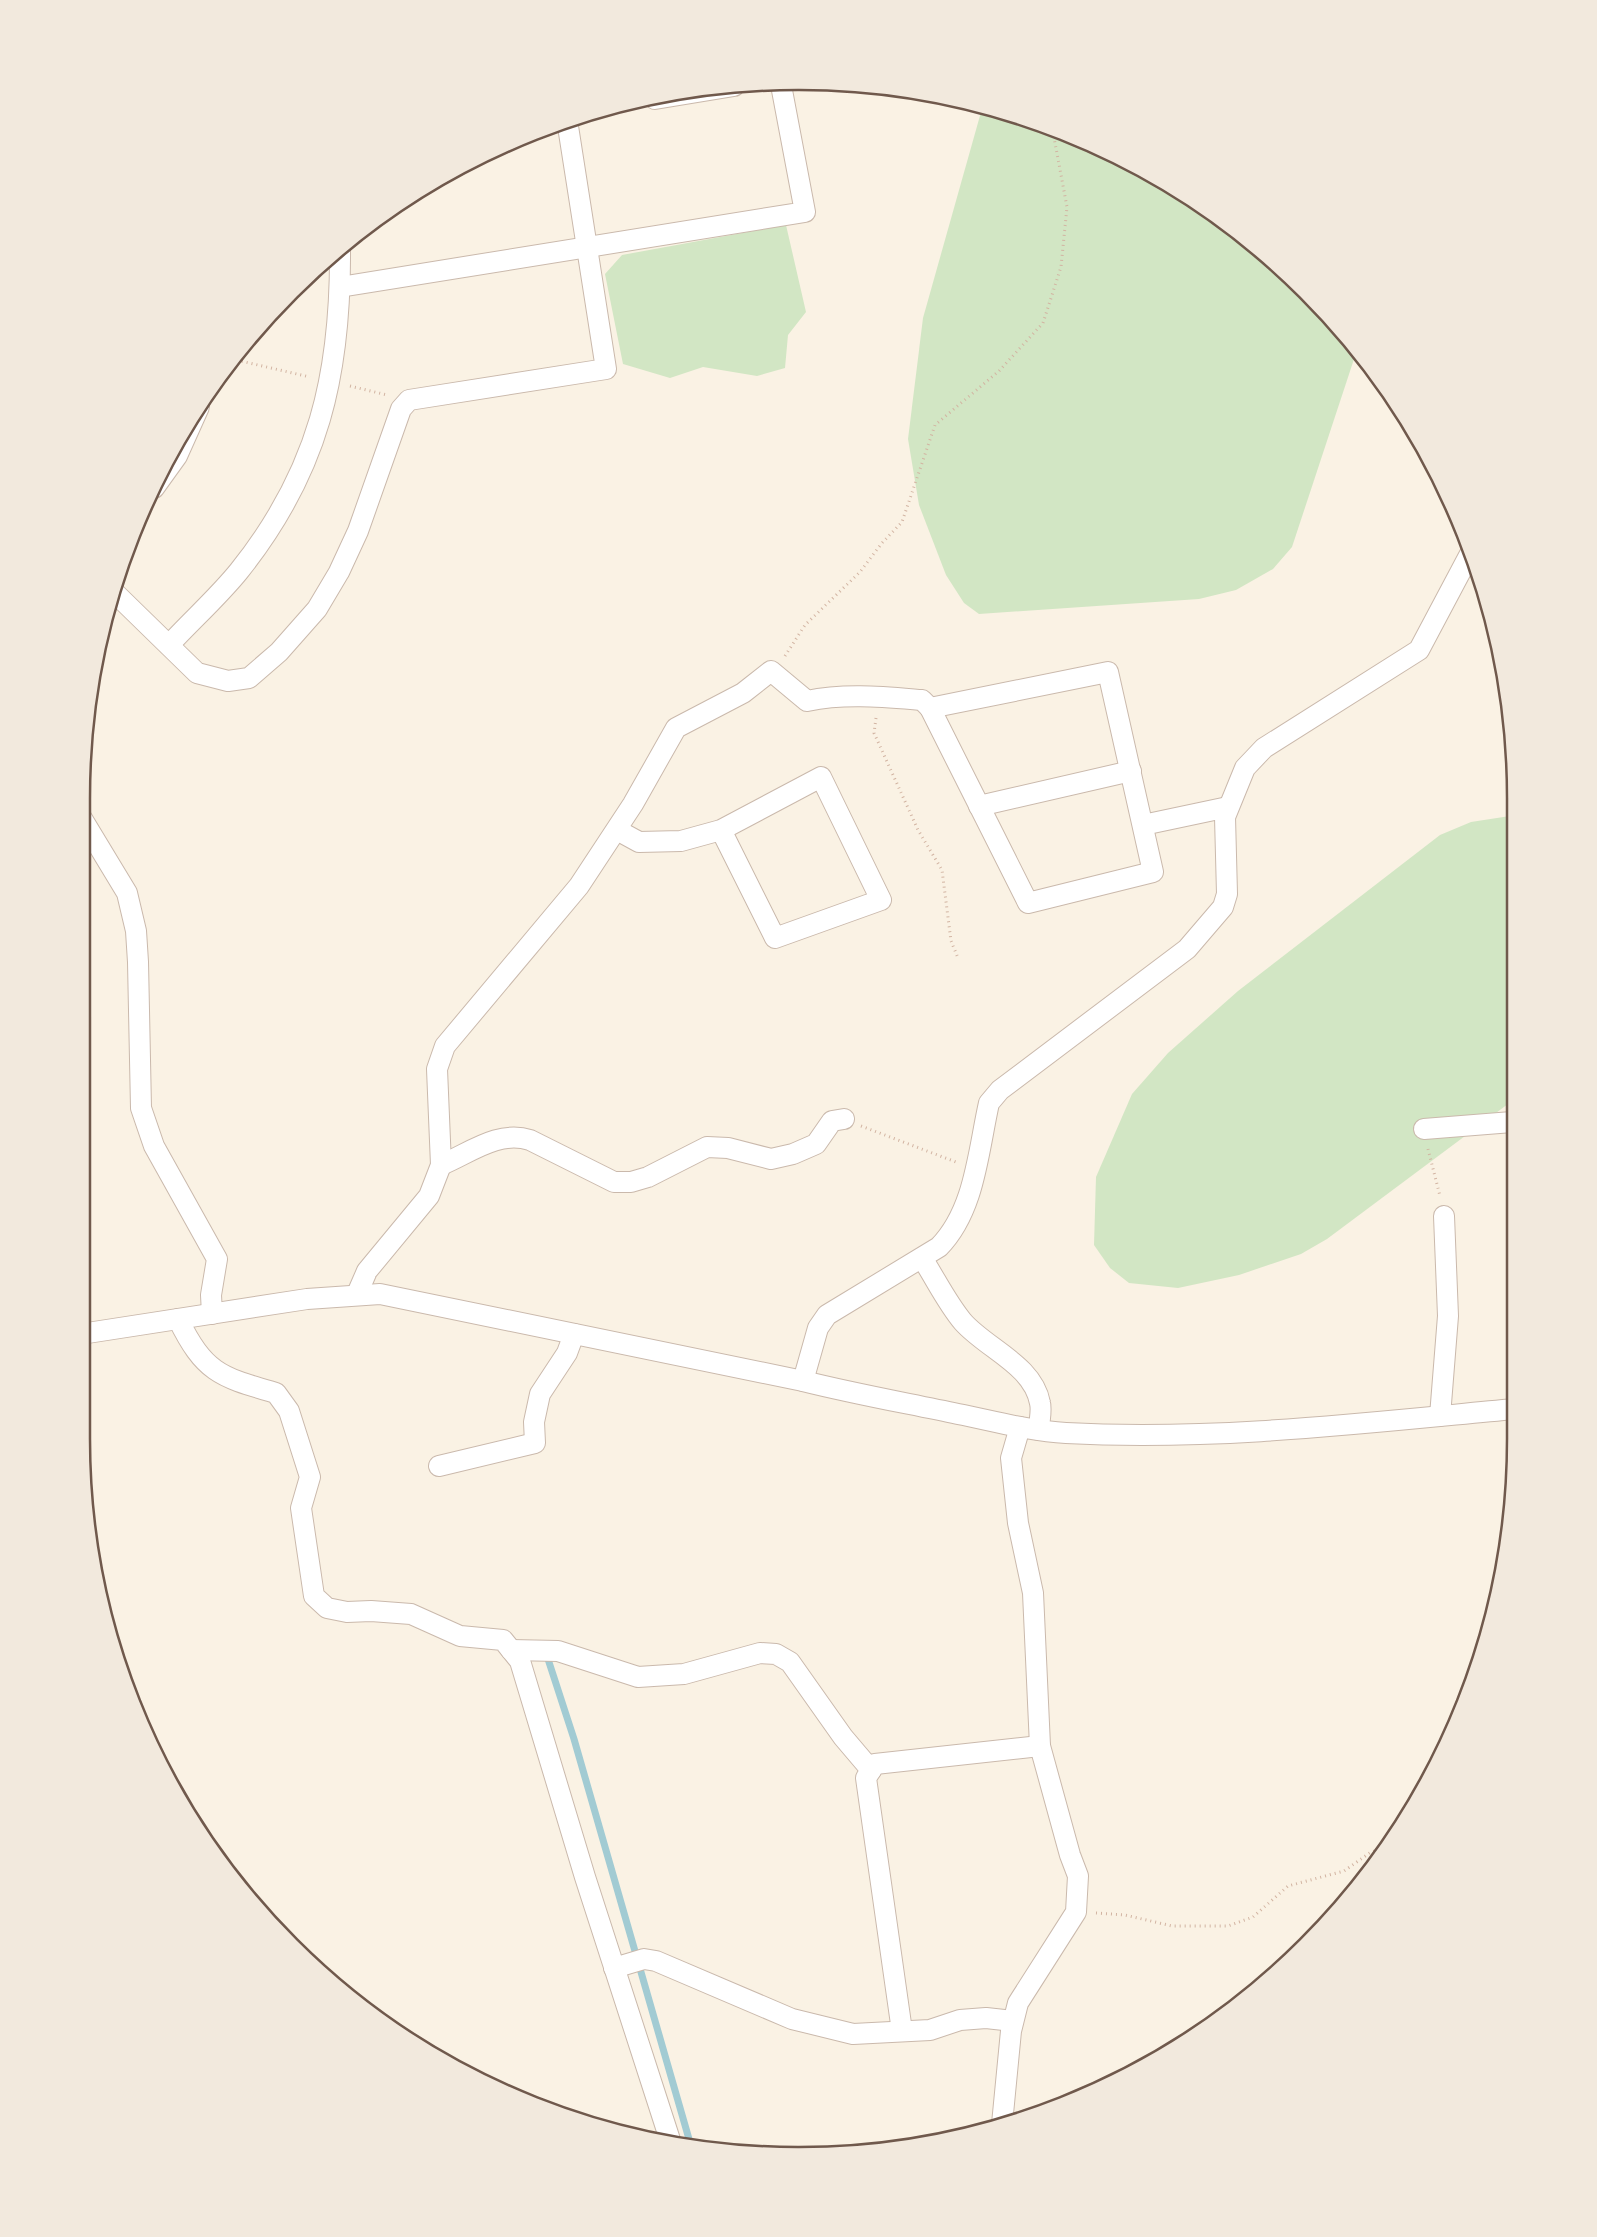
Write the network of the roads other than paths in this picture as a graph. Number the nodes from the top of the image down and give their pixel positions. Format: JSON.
{"nodes":[{"id":1,"x":782,"y":91,"type":"edge"},
{"id":2,"x":568,"y":129,"type":"edge"},
{"id":3,"x":587,"y":246,"type":"junction"},
{"id":4,"x":340,"y":258,"type":"edge"},
{"id":5,"x":340,"y":287,"type":"junction"},
{"id":6,"x":1466,"y":562,"type":"edge"},
{"id":7,"x":120,"y":597,"type":"edge"},
{"id":8,"x":168,"y":645,"type":"junction"},
{"id":9,"x":930,"y":708,"type":"junction"},
{"id":10,"x":1131,"y":772,"type":"junction"},
{"id":11,"x":979,"y":806,"type":"junction"},
{"id":12,"x":1228,"y":807,"type":"junction"},
{"id":13,"x":1143,"y":825,"type":"junction"},
{"id":14,"x":617,"y":830,"type":"junction"},
{"id":15,"x":721,"y":830,"type":"junction"},
{"id":16,"x":90,"y":834,"type":"edge"},
{"id":17,"x":844,"y":1119,"type":"road end"},
{"id":18,"x":1507,"y":1122,"type":"edge"},
{"id":19,"x":1424,"y":1130,"type":"road end"},
{"id":20,"x":441,"y":1165,"type":"junction"},
{"id":21,"x":1444,"y":1216,"type":"road end"},
{"id":22,"x":922,"y":1258,"type":"junction"},
{"id":23,"x":358,"y":1294,"type":"junction"},
{"id":24,"x":212,"y":1314,"type":"junction"},
{"id":25,"x":178,"y":1319,"type":"junction"},
{"id":26,"x":90,"y":1333,"type":"edge"},
{"id":27,"x":574,"y":1334,"type":"junction"},
{"id":28,"x":803,"y":1381,"type":"junction"},
{"id":29,"x":1507,"y":1410,"type":"edge"},
{"id":30,"x":1440,"y":1416,"type":"junction"},
{"id":31,"x":1029,"y":1428,"type":"junction"},
{"id":32,"x":439,"y":1466,"type":"dead end"},
{"id":33,"x":511,"y":1650,"type":"junction"},
{"id":34,"x":1040,"y":1746,"type":"junction"},
{"id":35,"x":871,"y":1770,"type":"junction"},
{"id":36,"x":614,"y":1968,"type":"junction"},
{"id":37,"x":1013,"y":2022,"type":"junction"},
{"id":38,"x":902,"y":2031,"type":"junction"},
{"id":39,"x":1003,"y":2116,"type":"edge"},
{"id":40,"x":668,"y":2134,"type":"edge"}],
"edges":[{"from":1,"to":3,"type":"street"},
{"from":2,"to":3,"type":"street"},
{"from":3,"to":5,"type":"street"},
{"from":3,"to":8,"type":"street"},
{"from":4,"to":5,"type":"street"},
{"from":5,"to":8,"type":"street"},
{"from":6,"to":12,"type":"street"},
{"from":7,"to":8,"type":"street"},
{"from":9,"to":10,"type":"street"},
{"from":9,"to":11,"type":"street"},
{"from":9,"to":14,"type":"street"},
{"from":10,"to":11,"type":"street"},
{"from":10,"to":13,"type":"street"},
{"from":11,"to":13,"type":"street"},
{"from":12,"to":13,"type":"street"},
{"from":12,"to":22,"type":"street"},
{"from":14,"to":15,"type":"street"},
{"from":14,"to":20,"type":"street"},
{"from":15,"to":15,"type":"street"},
{"from":16,"to":24,"type":"street"},
{"from":17,"to":20,"type":"street"},
{"from":18,"to":19,"type":"street"},
{"from":20,"to":23,"type":"street"},
{"from":21,"to":30,"type":"street"},
{"from":22,"to":28,"type":"street"},
{"from":22,"to":31,"type":"street"},
{"from":23,"to":24,"type":"street"},
{"from":23,"to":27,"type":"street"},
{"from":24,"to":25,"type":"street"},
{"from":25,"to":26,"type":"street"},
{"from":25,"to":33,"type":"street"},
{"from":27,"to":28,"type":"street"},
{"from":27,"to":32,"type":"street"},
{"from":28,"to":31,"type":"street"},
{"from":29,"to":30,"type":"street"},
{"from":30,"to":31,"type":"street"},
{"from":31,"to":34,"type":"street"},
{"from":33,"to":35,"type":"street"},
{"from":33,"to":36,"type":"street"},
{"from":34,"to":35,"type":"street"},
{"from":34,"to":37,"type":"street"},
{"from":35,"to":38,"type":"street"},
{"from":36,"to":38,"type":"street"},
{"from":36,"to":40,"type":"street"},
{"from":37,"to":38,"type":"street"},
{"from":37,"to":39,"type":"street"}]}
